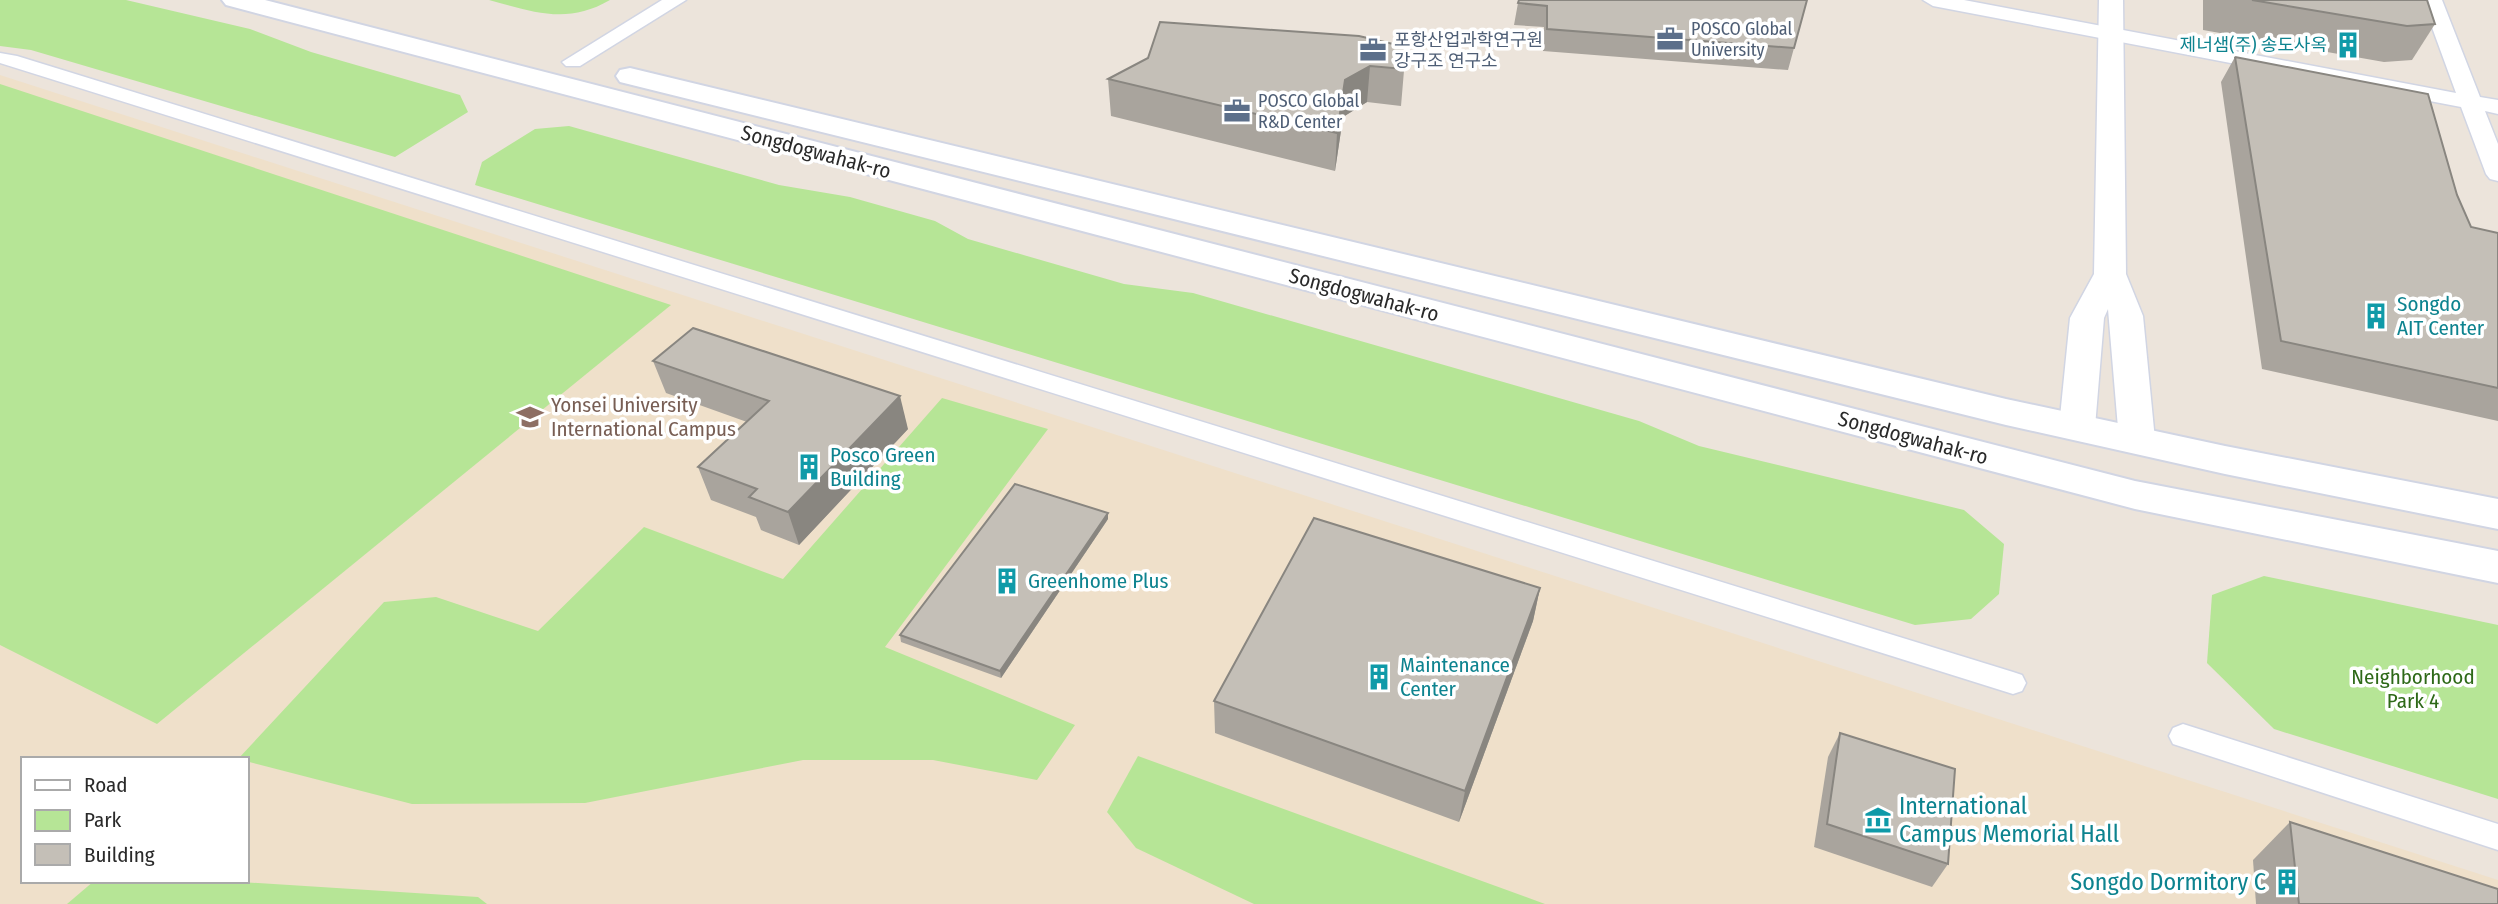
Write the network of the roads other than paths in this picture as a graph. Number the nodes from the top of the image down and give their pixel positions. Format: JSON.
{"nodes":[{"id":1,"x":236,"y":0,"type":"edge"},
{"id":2,"x":333,"y":0,"type":"edge"},
{"id":3,"x":676,"y":0,"type":"edge"},
{"id":4,"x":1933,"y":0,"type":"edge"},
{"id":5,"x":2111,"y":0,"type":"edge"},
{"id":6,"x":2432,"y":0,"type":"edge"},
{"id":7,"x":2111,"y":33,"type":"junction"},
{"id":8,"x":0,"y":58,"type":"edge"},
{"id":9,"x":573,"y":62,"type":"junction"},
{"id":10,"x":2472,"y":103,"type":"junction"},
{"id":11,"x":2498,"y":107,"type":"edge"},
{"id":12,"x":2498,"y":174,"type":"edge"},
{"id":13,"x":2110,"y":274,"type":"junction"},
{"id":14,"x":2077,"y":427,"type":"junction"},
{"id":15,"x":2137,"y":440,"type":"junction"},
{"id":16,"x":2498,"y":514,"type":"edge"},
{"id":17,"x":2498,"y":567,"type":"edge"},
{"id":18,"x":2013,"y":683,"type":"dead end"},
{"id":19,"x":2183,"y":736,"type":"dead end"},
{"id":20,"x":2498,"y":837,"type":"edge"}],
"edges":[{"from":1,"to":17,"type":"main road","name":"Songdogwahak-ro"},
{"from":2,"to":9,"type":"main road","name":"Songdogwahak-ro"},
{"from":3,"to":9,"type":"street"},
{"from":4,"to":7,"type":"street"},
{"from":5,"to":7,"type":"street"},
{"from":6,"to":10,"type":"street"},
{"from":7,"to":10,"type":"street"},
{"from":7,"to":13,"type":"street"},
{"from":8,"to":18,"type":"street"},
{"from":9,"to":14,"type":"main road","name":"Songdogwahak-ro"},
{"from":10,"to":11,"type":"street"},
{"from":10,"to":12,"type":"street"},
{"from":13,"to":14,"type":"street"},
{"from":13,"to":15,"type":"street"},
{"from":14,"to":15,"type":"main road","name":"Songdogwahak-ro"},
{"from":15,"to":16,"type":"main road","name":"Songdogwahak-ro"},
{"from":19,"to":20,"type":"street"}]}
